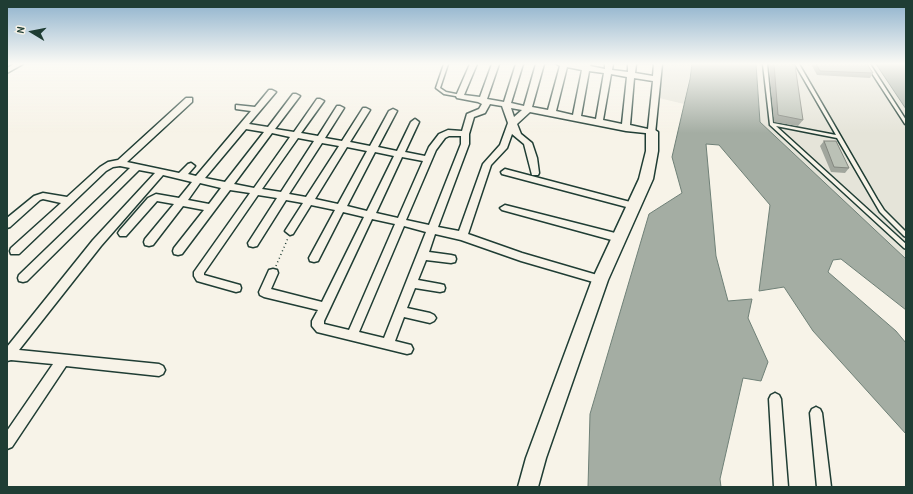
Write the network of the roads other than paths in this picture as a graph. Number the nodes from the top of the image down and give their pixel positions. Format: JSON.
{"nodes":[{"id":1,"x":438,"y":87,"type":"edge"},
{"id":2,"x":464,"y":87,"type":"edge"},
{"id":3,"x":489,"y":87,"type":"edge"},
{"id":4,"x":512,"y":87,"type":"edge"},
{"id":5,"x":533,"y":87,"type":"edge"},
{"id":6,"x":557,"y":87,"type":"edge"},
{"id":7,"x":582,"y":87,"type":"edge"},
{"id":8,"x":606,"y":87,"type":"edge"},
{"id":9,"x":629,"y":87,"type":"edge"},
{"id":10,"x":656,"y":87,"type":"edge"},
{"id":11,"x":767,"y":87,"type":"edge"},
{"id":12,"x":810,"y":87,"type":"edge"},
{"id":13,"x":883,"y":87,"type":"edge"},
{"id":14,"x":272,"y":92,"type":"dead end"},
{"id":15,"x":296,"y":96,"type":"dead end"},
{"id":16,"x":460,"y":96,"type":"junction"},
{"id":17,"x":189,"y":100,"type":"dead end"},
{"id":18,"x":320,"y":101,"type":"dead end"},
{"id":19,"x":484,"y":102,"type":"junction"},
{"id":20,"x":506,"y":106,"type":"junction"},
{"id":21,"x":239,"y":107,"type":"dead end"},
{"id":22,"x":340,"y":108,"type":"dead end"},
{"id":23,"x":258,"y":110,"type":"junction"},
{"id":24,"x":366,"y":110,"type":"dead end"},
{"id":25,"x":527,"y":110,"type":"junction"},
{"id":26,"x":393,"y":111,"type":"dead end"},
{"id":27,"x":551,"y":114,"type":"junction"},
{"id":28,"x":576,"y":119,"type":"junction"},
{"id":29,"x":415,"y":122,"type":"dead end"},
{"id":30,"x":599,"y":123,"type":"junction"},
{"id":31,"x":906,"y":123,"type":"edge"},
{"id":32,"x":512,"y":124,"type":"junction"},
{"id":33,"x":771,"y":124,"type":"junction"},
{"id":34,"x":245,"y":126,"type":"junction"},
{"id":35,"x":626,"y":128,"type":"junction"},
{"id":36,"x":269,"y":131,"type":"junction"},
{"id":37,"x":652,"y":132,"type":"junction"},
{"id":38,"x":465,"y":134,"type":"junction"},
{"id":39,"x":294,"y":135,"type":"junction"},
{"id":40,"x":839,"y":138,"type":"junction"},
{"id":41,"x":319,"y":140,"type":"junction"},
{"id":42,"x":345,"y":145,"type":"junction"},
{"id":43,"x":372,"y":150,"type":"junction"},
{"id":44,"x":399,"y":154,"type":"junction"},
{"id":45,"x":428,"y":160,"type":"junction"},
{"id":46,"x":120,"y":163,"type":"junction"},
{"id":47,"x":138,"y":166,"type":"junction"},
{"id":48,"x":191,"y":166,"type":"dead end"},
{"id":49,"x":162,"y":171,"type":"junction"},
{"id":50,"x":505,"y":172,"type":"dead end"},
{"id":51,"x":535,"y":173,"type":"dead end"},
{"id":52,"x":182,"y":175,"type":"junction"},
{"id":53,"x":199,"y":180,"type":"junction"},
{"id":54,"x":227,"y":186,"type":"junction"},
{"id":55,"x":254,"y":191,"type":"junction"},
{"id":56,"x":282,"y":196,"type":"junction"},
{"id":57,"x":309,"y":201,"type":"junction"},
{"id":58,"x":68,"y":202,"type":"junction"},
{"id":59,"x":181,"y":202,"type":"junction"},
{"id":60,"x":634,"y":206,"type":"junction"},
{"id":61,"x":340,"y":207,"type":"junction"},
{"id":62,"x":211,"y":208,"type":"junction"},
{"id":63,"x":505,"y":208,"type":"dead end"},
{"id":64,"x":369,"y":214,"type":"junction"},
{"id":65,"x":123,"y":216,"type":"junction"},
{"id":66,"x":136,"y":218,"type":"junction"},
{"id":67,"x":400,"y":222,"type":"junction"},
{"id":68,"x":7,"y":224,"type":"edge"},
{"id":69,"x":432,"y":229,"type":"junction"},
{"id":70,"x":290,"y":231,"type":"road end"},
{"id":71,"x":122,"y":233,"type":"dead end"},
{"id":72,"x":906,"y":235,"type":"edge"},
{"id":73,"x":462,"y":236,"type":"junction"},
{"id":74,"x":619,"y":238,"type":"junction"},
{"id":75,"x":149,"y":242,"type":"dead end"},
{"id":76,"x":253,"y":243,"type":"dead end"},
{"id":77,"x":906,"y":247,"type":"edge"},
{"id":78,"x":14,"y":251,"type":"dead end"},
{"id":79,"x":178,"y":251,"type":"dead end"},
{"id":80,"x":422,"y":255,"type":"junction"},
{"id":81,"x":314,"y":258,"type":"dead end"},
{"id":82,"x":451,"y":260,"type":"dead end"},
{"id":83,"x":274,"y":273,"type":"road end"},
{"id":84,"x":23,"y":278,"type":"dead end"},
{"id":85,"x":600,"y":280,"type":"junction"},
{"id":86,"x":412,"y":283,"type":"junction"},
{"id":87,"x":236,"y":288,"type":"dead end"},
{"id":88,"x":440,"y":288,"type":"dead end"},
{"id":89,"x":325,"y":307,"type":"junction"},
{"id":90,"x":401,"y":312,"type":"junction"},
{"id":91,"x":430,"y":318,"type":"dead end"},
{"id":92,"x":352,"y":335,"type":"junction"},
{"id":93,"x":388,"y":344,"type":"junction"},
{"id":94,"x":407,"y":349,"type":"dead end"},
{"id":95,"x":8,"y":355,"type":"edge"},
{"id":96,"x":62,"y":360,"type":"junction"},
{"id":97,"x":159,"y":370,"type":"dead end"},
{"id":98,"x":775,"y":399,"type":"dead end"},
{"id":99,"x":816,"y":413,"type":"dead end"},
{"id":100,"x":7,"y":442,"type":"edge"},
{"id":101,"x":528,"y":487,"type":"edge"},
{"id":102,"x":781,"y":487,"type":"edge"},
{"id":103,"x":824,"y":487,"type":"edge"}],
"edges":[{"from":1,"to":16,"type":"lane"},
{"from":2,"to":16,"type":"street"},
{"from":3,"to":19,"type":"street"},
{"from":4,"to":20,"type":"street"},
{"from":5,"to":25,"type":"street"},
{"from":6,"to":27,"type":"street"},
{"from":7,"to":28,"type":"street"},
{"from":8,"to":30,"type":"street"},
{"from":9,"to":35,"type":"street"},
{"from":10,"to":37,"type":"street"},
{"from":11,"to":33,"type":"lane"},
{"from":12,"to":40,"type":"lane"},
{"from":13,"to":31,"type":"lane"},
{"from":14,"to":23,"type":"street"},
{"from":15,"to":36,"type":"street"},
{"from":16,"to":19,"type":"street"},
{"from":17,"to":46,"type":"street"},
{"from":18,"to":39,"type":"street"},
{"from":19,"to":20,"type":"street"},
{"from":19,"to":38,"type":"street"},
{"from":20,"to":25,"type":"street"},
{"from":20,"to":32,"type":"street"},
{"from":21,"to":23,"type":"street"},
{"from":22,"to":41,"type":"street"},
{"from":23,"to":34,"type":"street"},
{"from":24,"to":42,"type":"street"},
{"from":25,"to":27,"type":"street"},
{"from":25,"to":32,"type":"street"},
{"from":26,"to":43,"type":"street"},
{"from":27,"to":28,"type":"street"},
{"from":28,"to":30,"type":"street"},
{"from":29,"to":44,"type":"street"},
{"from":30,"to":35,"type":"street"},
{"from":32,"to":51,"type":"street"},
{"from":32,"to":73,"type":"street"},
{"from":33,"to":40,"type":"lane"},
{"from":33,"to":77,"type":"lane"},
{"from":34,"to":36,"type":"street"},
{"from":34,"to":53,"type":"street"},
{"from":35,"to":37,"type":"street"},
{"from":36,"to":39,"type":"street"},
{"from":36,"to":54,"type":"street"},
{"from":37,"to":60,"type":"street"},
{"from":38,"to":45,"type":"street"},
{"from":38,"to":69,"type":"street"},
{"from":39,"to":41,"type":"street"},
{"from":39,"to":55,"type":"street"},
{"from":40,"to":72,"type":"lane"},
{"from":41,"to":42,"type":"street"},
{"from":41,"to":56,"type":"street"},
{"from":42,"to":43,"type":"street"},
{"from":42,"to":57,"type":"street"},
{"from":43,"to":44,"type":"street"},
{"from":43,"to":61,"type":"street"},
{"from":44,"to":45,"type":"street"},
{"from":44,"to":64,"type":"street"},
{"from":45,"to":67,"type":"street"},
{"from":46,"to":47,"type":"street"},
{"from":46,"to":58,"type":"street"},
{"from":47,"to":49,"type":"street"},
{"from":47,"to":84,"type":"street"},
{"from":48,"to":52,"type":"street"},
{"from":49,"to":52,"type":"street"},
{"from":49,"to":65,"type":"street"},
{"from":50,"to":60,"type":"street"},
{"from":52,"to":53,"type":"street"},
{"from":53,"to":54,"type":"street"},
{"from":53,"to":59,"type":"street"},
{"from":54,"to":55,"type":"street"},
{"from":54,"to":62,"type":"street"},
{"from":55,"to":56,"type":"street"},
{"from":55,"to":87,"type":"street"},
{"from":56,"to":57,"type":"street"},
{"from":56,"to":76,"type":"street"},
{"from":57,"to":61,"type":"street"},
{"from":57,"to":70,"type":"street"},
{"from":58,"to":68,"type":"street"},
{"from":58,"to":78,"type":"street"},
{"from":59,"to":62,"type":"street"},
{"from":59,"to":66,"type":"street"},
{"from":59,"to":75,"type":"street"},
{"from":60,"to":74,"type":"street"},
{"from":61,"to":64,"type":"street"},
{"from":61,"to":81,"type":"street"},
{"from":62,"to":79,"type":"street"},
{"from":63,"to":74,"type":"street"},
{"from":64,"to":67,"type":"street"},
{"from":64,"to":89,"type":"street"},
{"from":65,"to":66,"type":"street"},
{"from":65,"to":95,"type":"street"},
{"from":66,"to":71,"type":"street"},
{"from":67,"to":69,"type":"street"},
{"from":67,"to":92,"type":"street"},
{"from":69,"to":73,"type":"street"},
{"from":69,"to":80,"type":"street"},
{"from":73,"to":85,"type":"street"},
{"from":74,"to":85,"type":"street"},
{"from":80,"to":82,"type":"street"},
{"from":80,"to":86,"type":"street"},
{"from":83,"to":89,"type":"street"},
{"from":85,"to":101,"type":"street"},
{"from":86,"to":88,"type":"street"},
{"from":86,"to":90,"type":"street"},
{"from":89,"to":92,"type":"street"},
{"from":90,"to":91,"type":"street"},
{"from":90,"to":93,"type":"street"},
{"from":92,"to":93,"type":"street"},
{"from":93,"to":94,"type":"street"},
{"from":95,"to":96,"type":"street"},
{"from":96,"to":97,"type":"street"},
{"from":96,"to":100,"type":"street"},
{"from":98,"to":102,"type":"street"},
{"from":99,"to":103,"type":"street"}]}
